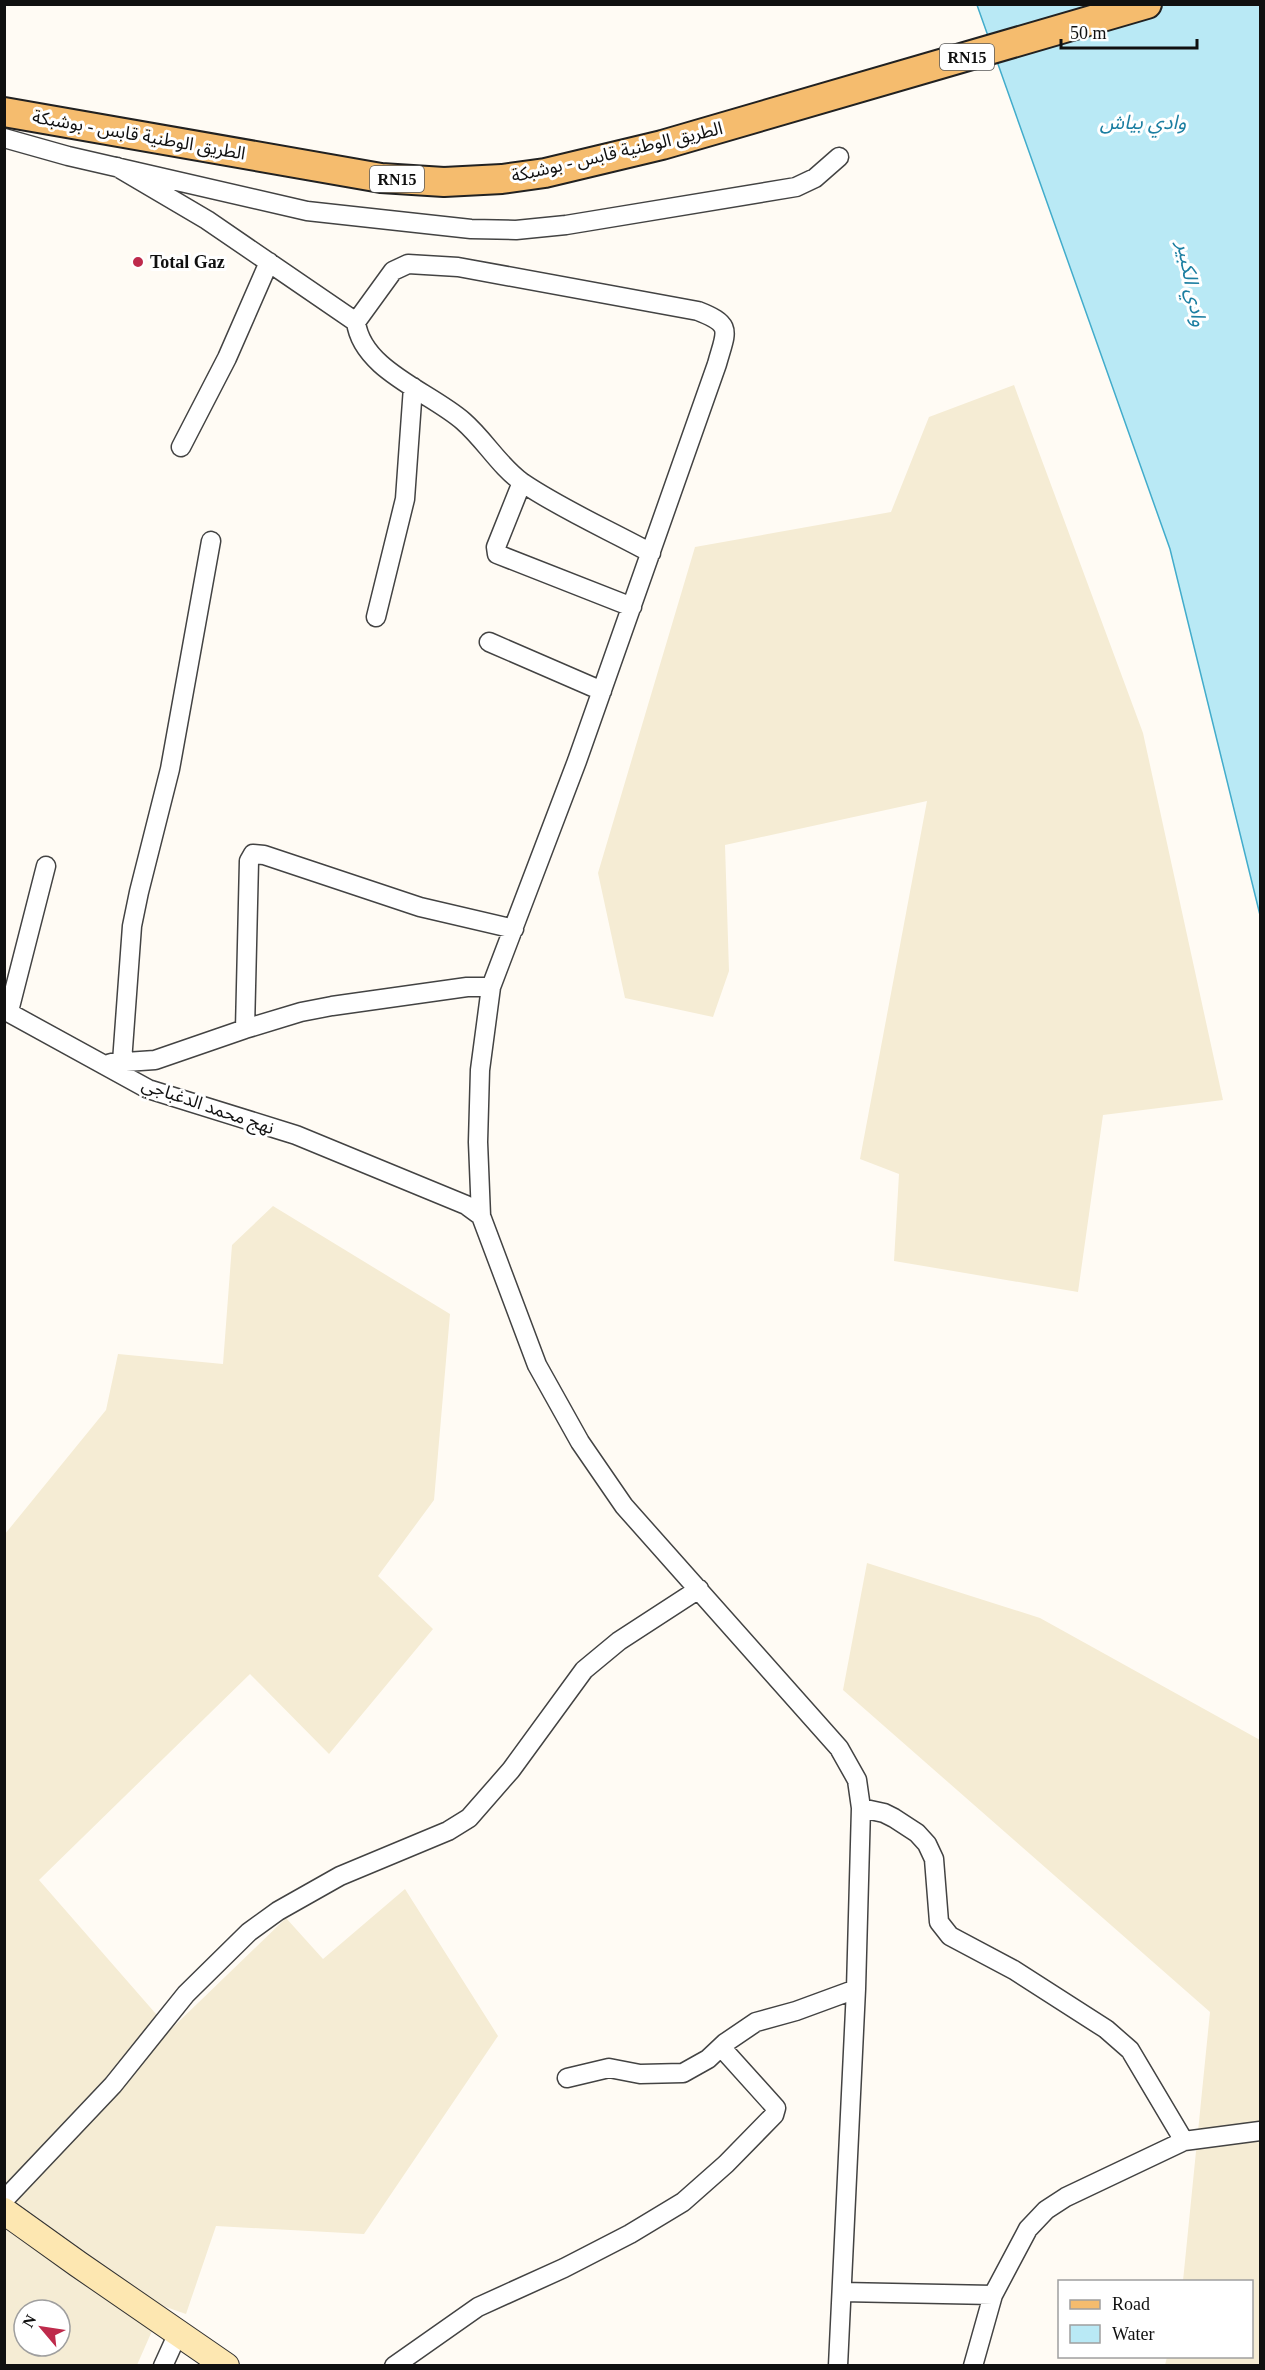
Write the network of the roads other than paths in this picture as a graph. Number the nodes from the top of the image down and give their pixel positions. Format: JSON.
{"nodes":[{"id":1,"x":1147,"y":4,"type":"edge"},
{"id":2,"x":4,"y":112,"type":"edge"},
{"id":3,"x":4,"y":138,"type":"edge"},
{"id":4,"x":839,"y":157,"type":"dead end"},
{"id":5,"x":117,"y":167,"type":"junction"},
{"id":6,"x":269,"y":262,"type":"junction"},
{"id":7,"x":356,"y":322,"type":"junction"},
{"id":8,"x":413,"y":387,"type":"junction"},
{"id":9,"x":181,"y":447,"type":"dead end"},
{"id":10,"x":522,"y":482,"type":"junction"},
{"id":11,"x":211,"y":541,"type":"dead end"},
{"id":12,"x":651,"y":552,"type":"junction"},
{"id":13,"x":632,"y":607,"type":"junction"},
{"id":14,"x":376,"y":617,"type":"dead end"},
{"id":15,"x":489,"y":642,"type":"dead end"},
{"id":16,"x":602,"y":691,"type":"junction"},
{"id":17,"x":46,"y":866,"type":"dead end"},
{"id":18,"x":514,"y":929,"type":"junction"},
{"id":19,"x":491,"y":987,"type":"junction"},
{"id":20,"x":7,"y":1011,"type":"edge"},
{"id":21,"x":245,"y":1029,"type":"junction"},
{"id":22,"x":122,"y":1062,"type":"junction"},
{"id":23,"x":103,"y":1063,"type":"junction"},
{"id":24,"x":481,"y":1216,"type":"junction"},
{"id":25,"x":699,"y":1588,"type":"junction"},
{"id":26,"x":861,"y":1808,"type":"junction"},
{"id":27,"x":856,"y":1989,"type":"junction"},
{"id":28,"x":721,"y":2047,"type":"junction"},
{"id":29,"x":567,"y":2078,"type":"dead end"},
{"id":30,"x":1260,"y":2131,"type":"edge"},
{"id":31,"x":1184,"y":2140,"type":"junction"},
{"id":32,"x":4,"y":2200,"type":"edge"},
{"id":33,"x":4,"y":2211,"type":"edge"},
{"id":34,"x":842,"y":2292,"type":"junction"},
{"id":35,"x":993,"y":2295,"type":"junction"},
{"id":36,"x":178,"y":2332,"type":"junction"},
{"id":37,"x":163,"y":2366,"type":"edge"},
{"id":38,"x":226,"y":2366,"type":"edge"},
{"id":39,"x":394,"y":2366,"type":"edge"},
{"id":40,"x":838,"y":2366,"type":"edge"},
{"id":41,"x":973,"y":2366,"type":"edge"}],
"edges":[{"from":1,"to":2,"type":"main road","name":"الطريق الوطنية قابس - بوشبكة","number":"RN15"},
{"from":3,"to":5,"type":"street"},
{"from":4,"to":5,"type":"street"},
{"from":5,"to":6,"type":"street"},
{"from":6,"to":7,"type":"street"},
{"from":6,"to":9,"type":"street"},
{"from":7,"to":8,"type":"street"},
{"from":7,"to":12,"type":"street"},
{"from":8,"to":10,"type":"street"},
{"from":8,"to":14,"type":"street"},
{"from":10,"to":12,"type":"street"},
{"from":10,"to":13,"type":"street"},
{"from":11,"to":22,"type":"street"},
{"from":12,"to":13,"type":"street"},
{"from":13,"to":16,"type":"street"},
{"from":15,"to":16,"type":"street"},
{"from":16,"to":18,"type":"street"},
{"from":17,"to":20,"type":"street"},
{"from":18,"to":19,"type":"street"},
{"from":18,"to":21,"type":"street"},
{"from":19,"to":21,"type":"street"},
{"from":19,"to":24,"type":"street"},
{"from":20,"to":23,"type":"street","name":"نهج محمد الدغباجي"},
{"from":21,"to":22,"type":"street"},
{"from":22,"to":23,"type":"street"},
{"from":23,"to":24,"type":"street","name":"نهج محمد الدغباجي"},
{"from":24,"to":25,"type":"street"},
{"from":25,"to":26,"type":"street"},
{"from":25,"to":32,"type":"street"},
{"from":26,"to":27,"type":"street"},
{"from":26,"to":31,"type":"street"},
{"from":27,"to":28,"type":"street"},
{"from":27,"to":34,"type":"street"},
{"from":28,"to":29,"type":"street"},
{"from":28,"to":39,"type":"street"},
{"from":30,"to":31,"type":"street"},
{"from":31,"to":35,"type":"street"},
{"from":33,"to":36,"type":"street"},
{"from":34,"to":35,"type":"street"},
{"from":34,"to":40,"type":"street"},
{"from":35,"to":41,"type":"street"},
{"from":36,"to":37,"type":"street"},
{"from":36,"to":38,"type":"street"}]}
